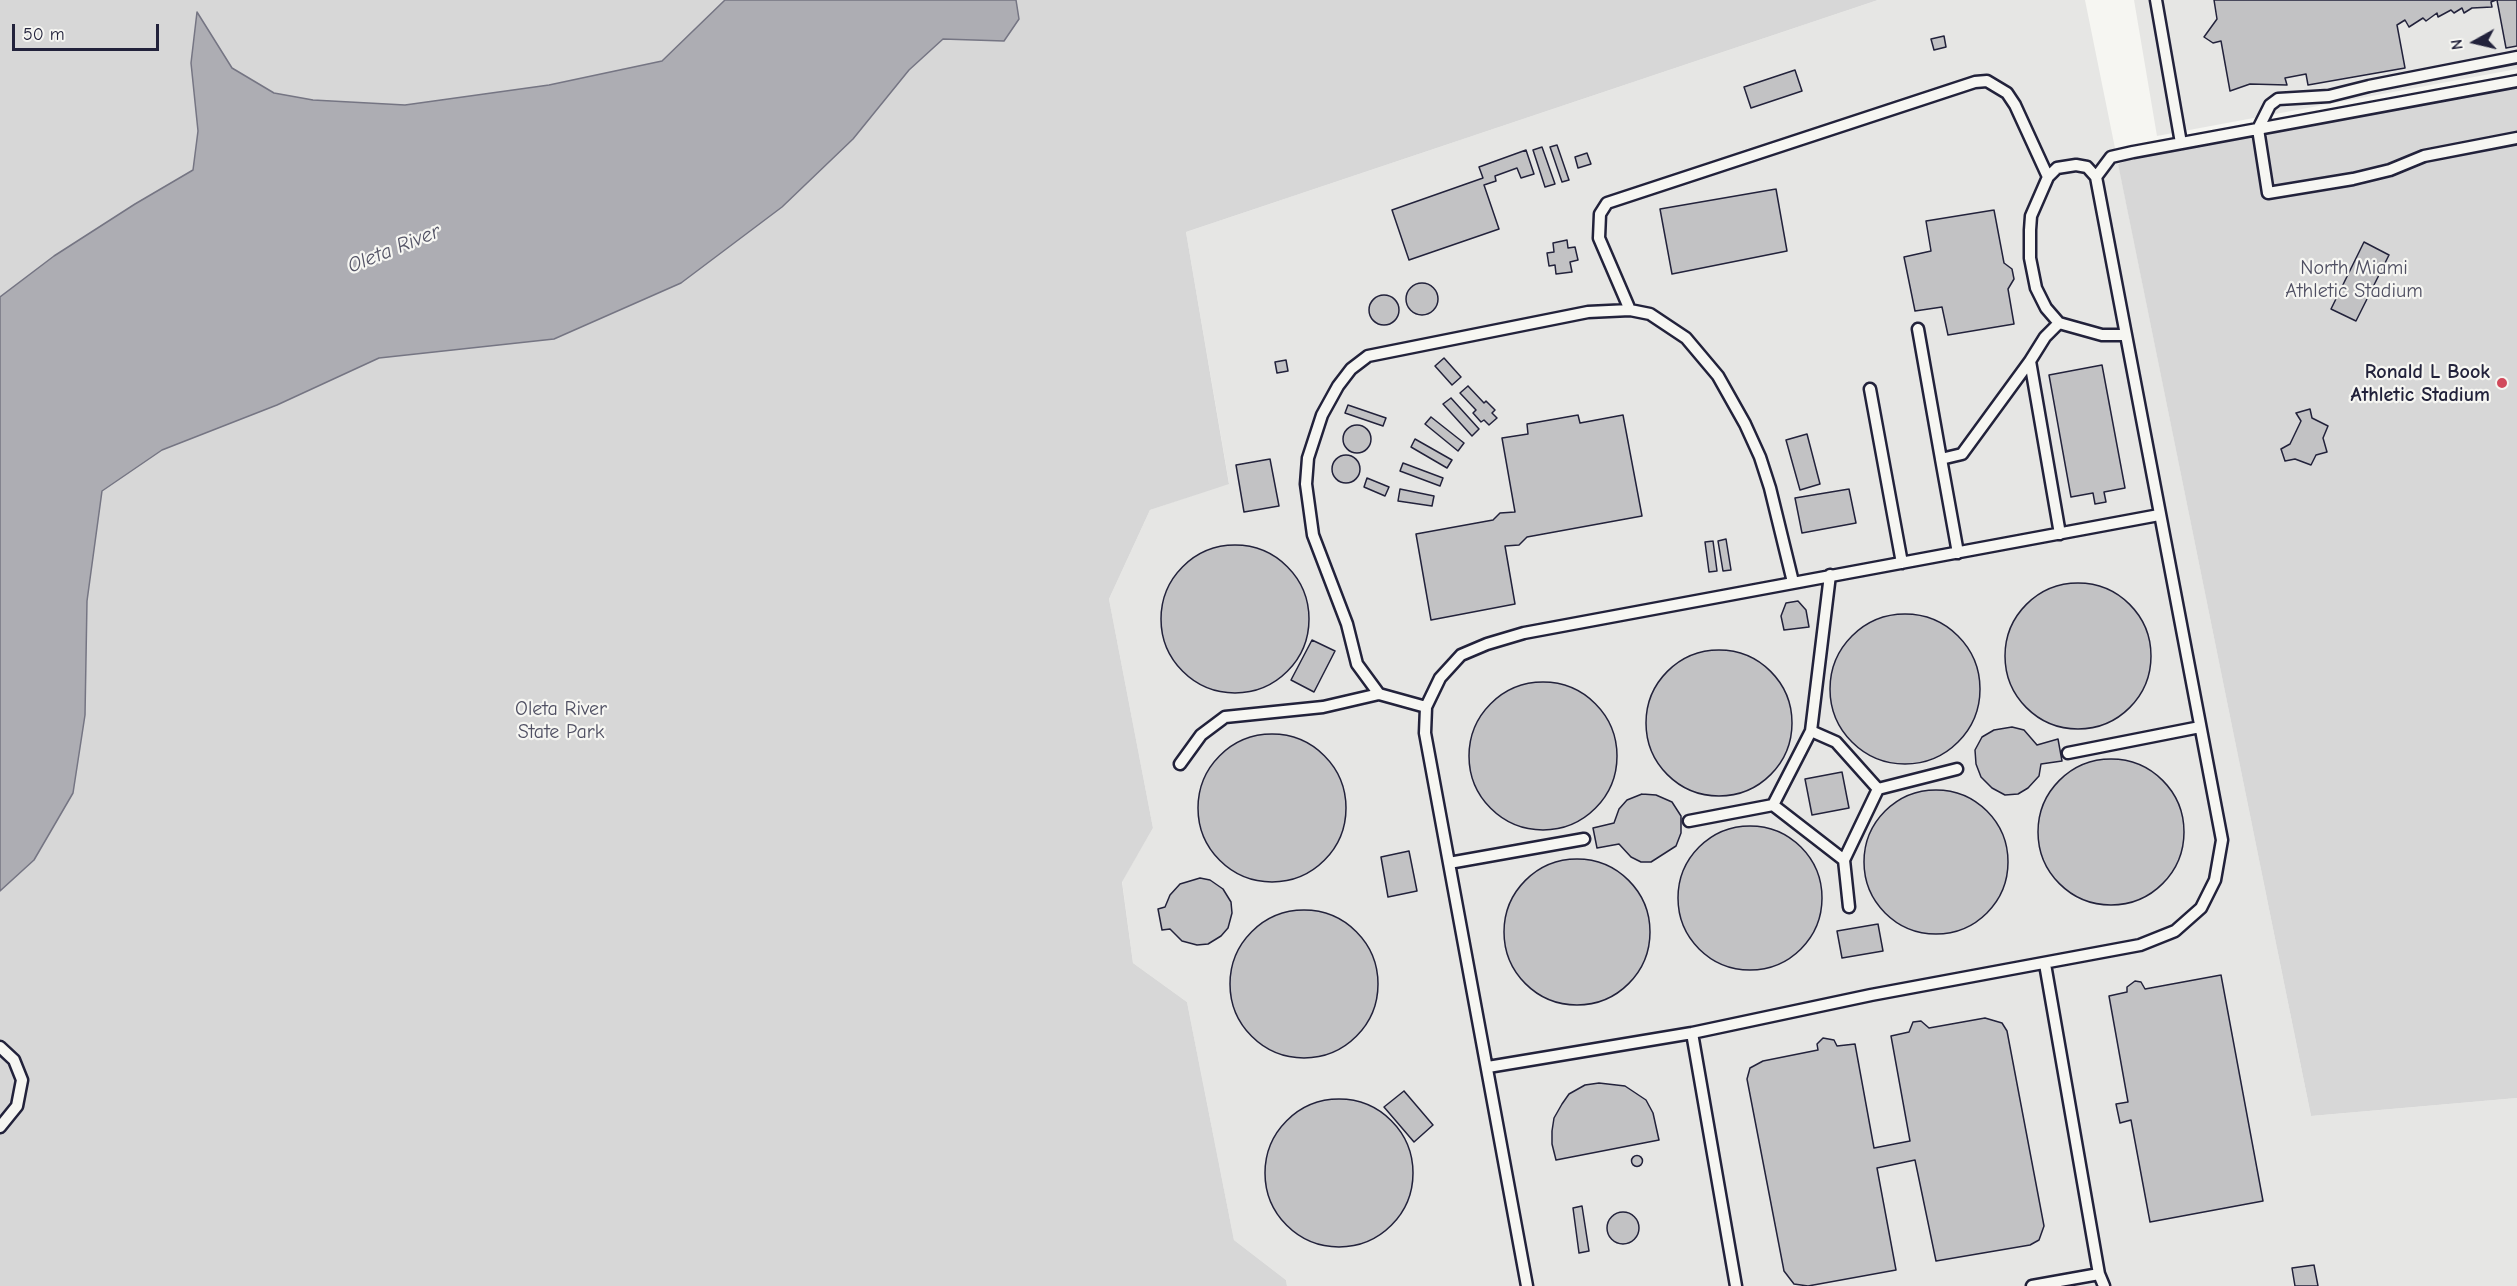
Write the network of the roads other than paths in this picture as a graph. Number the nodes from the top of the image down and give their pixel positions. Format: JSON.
{"nodes":[{"id":1,"x":2156,"y":0,"type":"edge"},
{"id":2,"x":2517,"y":57,"type":"edge"},
{"id":3,"x":2517,"y":81,"type":"edge"},
{"id":4,"x":2258,"y":129,"type":"junction"},
{"id":5,"x":2517,"y":138,"type":"edge"},
{"id":6,"x":2181,"y":143,"type":"junction"},
{"id":7,"x":2048,"y":177,"type":"junction"},
{"id":8,"x":2096,"y":177,"type":"junction"},
{"id":9,"x":1630,"y":309,"type":"junction"},
{"id":10,"x":2059,"y":322,"type":"junction"},
{"id":11,"x":1918,"y":329,"type":"dead end"},
{"id":12,"x":2125,"y":335,"type":"junction"},
{"id":13,"x":2031,"y":361,"type":"junction"},
{"id":14,"x":1870,"y":389,"type":"dead end"},
{"id":15,"x":1941,"y":459,"type":"junction"},
{"id":16,"x":2159,"y":515,"type":"junction"},
{"id":17,"x":2060,"y":534,"type":"junction"},
{"id":18,"x":1958,"y":553,"type":"junction"},
{"id":19,"x":1902,"y":563,"type":"junction"},
{"id":20,"x":1830,"y":575,"type":"junction"},
{"id":21,"x":1793,"y":582,"type":"junction"},
{"id":22,"x":1379,"y":694,"type":"junction"},
{"id":23,"x":1426,"y":707,"type":"junction"},
{"id":24,"x":2200,"y":727,"type":"junction"},
{"id":25,"x":1811,"y":731,"type":"junction"},
{"id":26,"x":2068,"y":753,"type":"dead end"},
{"id":27,"x":1180,"y":764,"type":"dead end"},
{"id":28,"x":1957,"y":769,"type":"dead end"},
{"id":29,"x":1878,"y":789,"type":"junction"},
{"id":30,"x":1773,"y":805,"type":"junction"},
{"id":31,"x":1689,"y":821,"type":"dead end"},
{"id":32,"x":1584,"y":839,"type":"dead end"},
{"id":33,"x":1845,"y":860,"type":"junction"},
{"id":34,"x":1449,"y":863,"type":"junction"},
{"id":35,"x":1849,"y":907,"type":"dead end"},
{"id":36,"x":2045,"y":963,"type":"junction"},
{"id":37,"x":1692,"y":1033,"type":"junction"},
{"id":38,"x":0,"y":1047,"type":"edge"},
{"id":39,"x":1488,"y":1067,"type":"junction"},
{"id":40,"x":0,"y":1127,"type":"edge"},
{"id":41,"x":2099,"y":1274,"type":"junction"},
{"id":42,"x":1527,"y":1286,"type":"edge"},
{"id":43,"x":1736,"y":1286,"type":"edge"},
{"id":44,"x":2032,"y":1286,"type":"edge"},
{"id":45,"x":2104,"y":1286,"type":"edge"}],
"edges":[{"from":1,"to":6,"type":"lane"},
{"from":2,"to":4,"type":"lane"},
{"from":3,"to":4,"type":"lane"},
{"from":4,"to":5,"type":"lane"},
{"from":4,"to":6,"type":"lane"},
{"from":6,"to":8,"type":"lane"},
{"from":7,"to":8,"type":"lane"},
{"from":7,"to":9,"type":"lane"},
{"from":7,"to":10,"type":"lane"},
{"from":8,"to":12,"type":"lane"},
{"from":9,"to":21,"type":"lane"},
{"from":9,"to":22,"type":"lane"},
{"from":10,"to":12,"type":"lane"},
{"from":10,"to":13,"type":"lane"},
{"from":11,"to":15,"type":"lane"},
{"from":12,"to":16,"type":"lane"},
{"from":13,"to":15,"type":"lane"},
{"from":13,"to":17,"type":"lane"},
{"from":14,"to":19,"type":"lane"},
{"from":15,"to":18,"type":"lane"},
{"from":16,"to":17,"type":"lane"},
{"from":16,"to":24,"type":"lane"},
{"from":17,"to":18,"type":"lane"},
{"from":18,"to":19,"type":"lane"},
{"from":19,"to":20,"type":"lane"},
{"from":20,"to":21,"type":"lane"},
{"from":20,"to":25,"type":"lane"},
{"from":21,"to":23,"type":"lane"},
{"from":22,"to":23,"type":"lane"},
{"from":22,"to":27,"type":"lane"},
{"from":23,"to":34,"type":"lane"},
{"from":24,"to":26,"type":"lane"},
{"from":24,"to":36,"type":"lane"},
{"from":25,"to":29,"type":"lane"},
{"from":25,"to":30,"type":"lane"},
{"from":28,"to":29,"type":"lane"},
{"from":29,"to":33,"type":"lane"},
{"from":30,"to":31,"type":"lane"},
{"from":30,"to":33,"type":"lane"},
{"from":32,"to":34,"type":"lane"},
{"from":33,"to":35,"type":"lane"},
{"from":34,"to":39,"type":"lane"},
{"from":36,"to":37,"type":"lane"},
{"from":36,"to":41,"type":"lane"},
{"from":37,"to":39,"type":"lane"},
{"from":37,"to":43,"type":"lane"},
{"from":38,"to":40,"type":"lane"},
{"from":39,"to":42,"type":"lane"},
{"from":41,"to":44,"type":"lane"},
{"from":41,"to":45,"type":"lane"}]}
